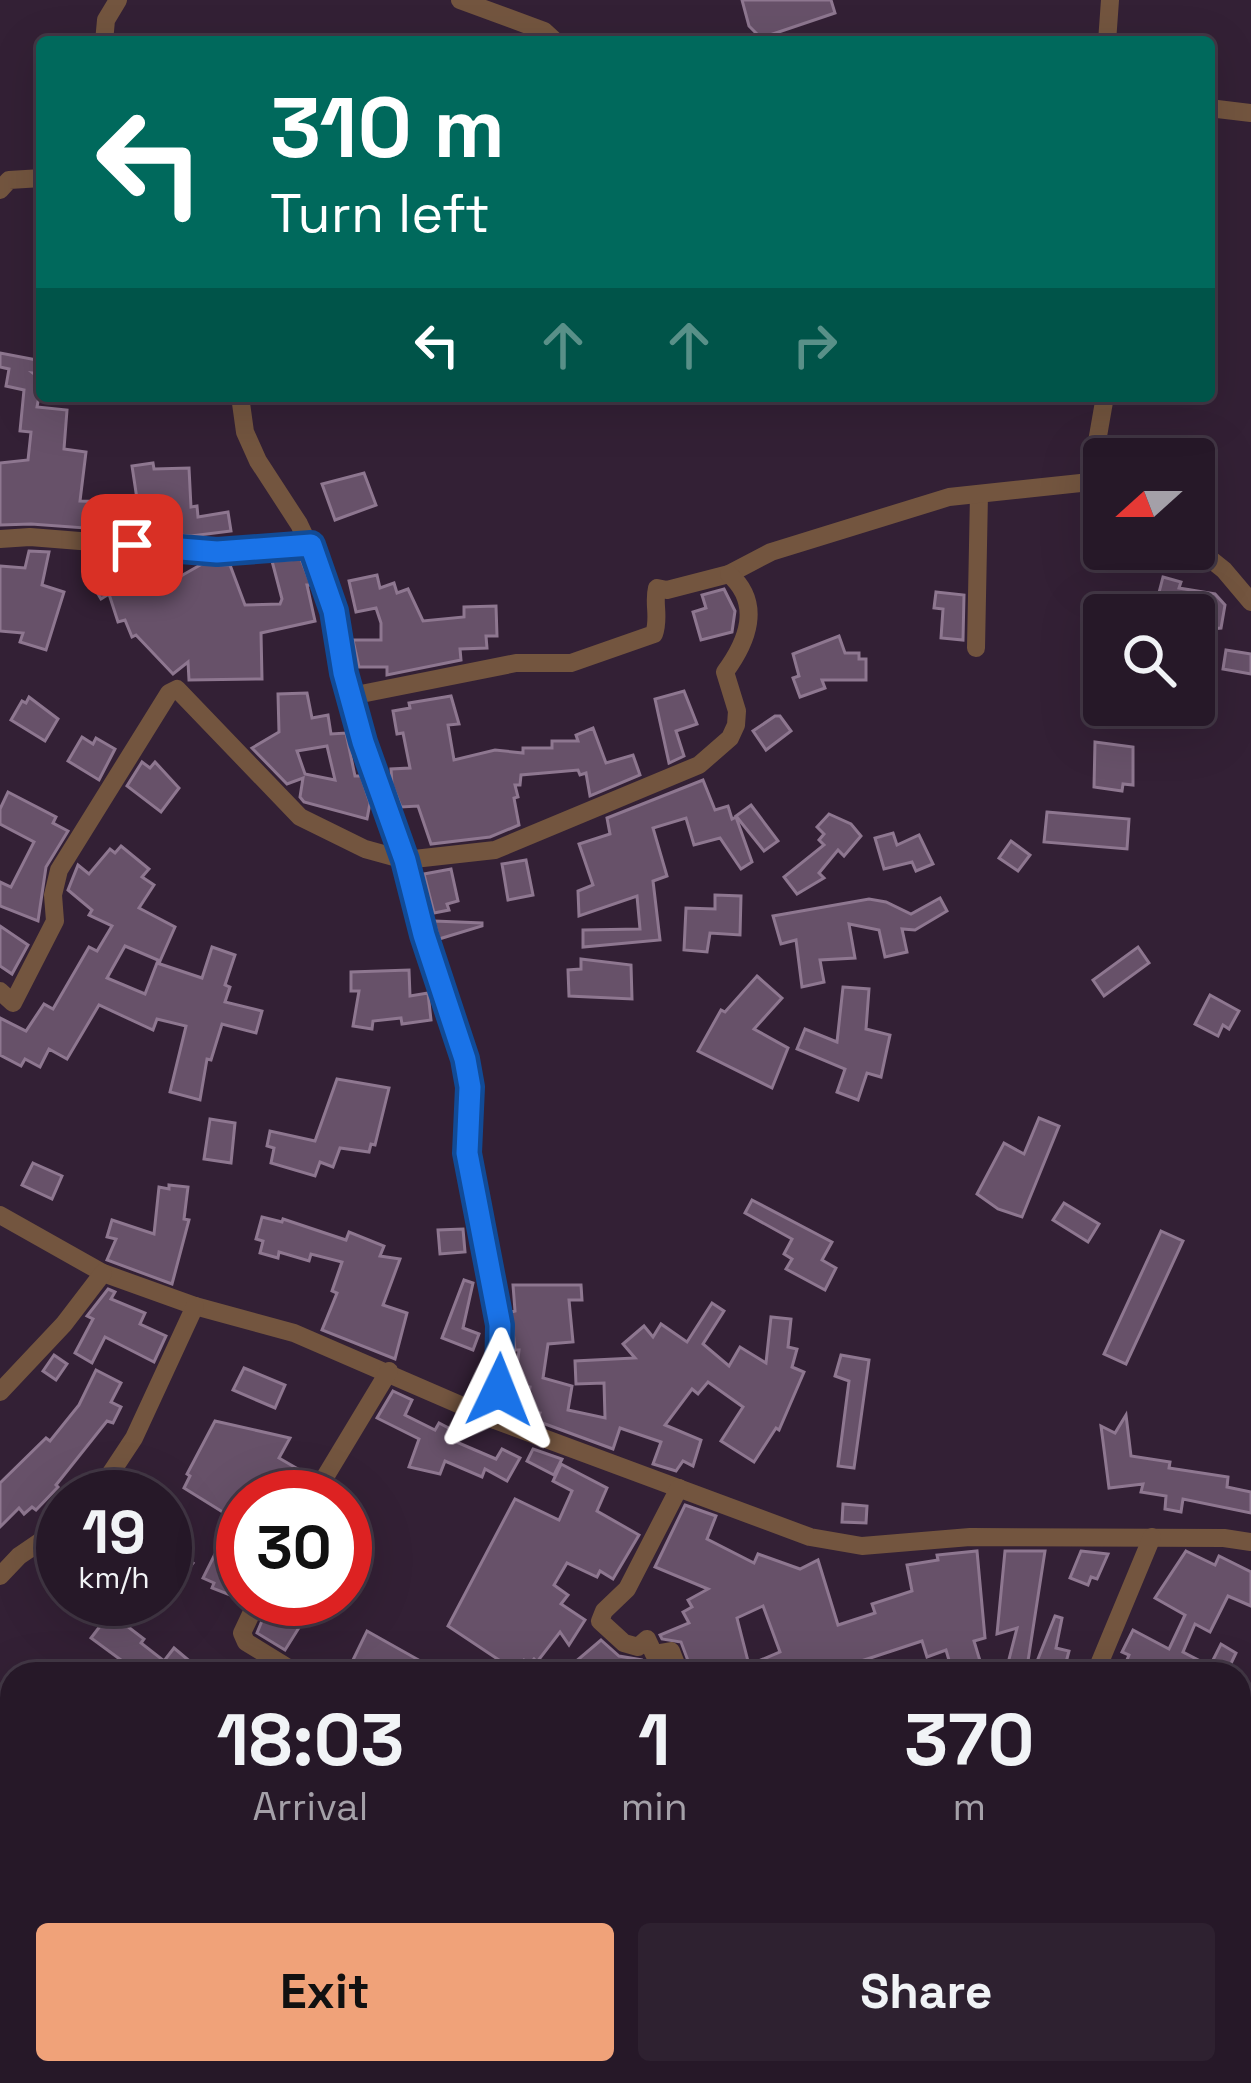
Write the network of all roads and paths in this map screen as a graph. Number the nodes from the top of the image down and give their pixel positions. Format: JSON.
{"nodes":[{"id":1,"x":118,"y":0,"type":"edge"},
{"id":2,"x":460,"y":0,"type":"edge"},
{"id":3,"x":1110,"y":0,"type":"edge"},
{"id":4,"x":105,"y":36,"type":"edge"},
{"id":5,"x":549,"y":36,"type":"edge"},
{"id":6,"x":1108,"y":36,"type":"edge"},
{"id":7,"x":1215,"y":109,"type":"edge"},
{"id":8,"x":1251,"y":112,"type":"edge"},
{"id":9,"x":36,"y":178,"type":"edge"},
{"id":10,"x":0,"y":190,"type":"edge"},
{"id":11,"x":241,"y":402,"type":"edge"},
{"id":12,"x":1104,"y":402,"type":"edge"},
{"id":13,"x":1101,"y":438,"type":"edge"},
{"id":14,"x":1083,"y":487,"type":"edge"},
{"id":15,"x":980,"y":494,"type":"junction"},
{"id":16,"x":0,"y":539,"type":"edge"},
{"id":17,"x":311,"y":545,"type":"junction"},
{"id":18,"x":1215,"y":563,"type":"edge"},
{"id":19,"x":729,"y":574,"type":"junction"},
{"id":20,"x":1251,"y":602,"type":"edge"},
{"id":21,"x":976,"y":648,"type":"dead end"},
{"id":22,"x":351,"y":696,"type":"junction"},
{"id":23,"x":405,"y":860,"type":"junction"},
{"id":24,"x":0,"y":991,"type":"edge"},
{"id":25,"x":0,"y":1215,"type":"edge"},
{"id":26,"x":103,"y":1273,"type":"junction"},
{"id":27,"x":195,"y":1306,"type":"junction"},
{"id":28,"x":389,"y":1371,"type":"junction"},
{"id":29,"x":0,"y":1392,"type":"edge"},
{"id":30,"x":495,"y":1420,"type":"junction"},
{"id":31,"x":113,"y":1470,"type":"edge"},
{"id":32,"x":330,"y":1470,"type":"edge"},
{"id":33,"x":679,"y":1488,"type":"junction"},
{"id":34,"x":1151,"y":1537,"type":"junction"},
{"id":35,"x":1251,"y":1542,"type":"edge"},
{"id":36,"x":36,"y":1544,"type":"edge"},
{"id":37,"x":0,"y":1576,"type":"edge"},
{"id":38,"x":246,"y":1626,"type":"edge"},
{"id":39,"x":278,"y":1662,"type":"edge"},
{"id":40,"x":675,"y":1662,"type":"edge"},
{"id":41,"x":1100,"y":1662,"type":"edge"}],
"edges":[{"from":1,"to":4,"type":"street"},
{"from":2,"to":5,"type":"street"},
{"from":3,"to":6,"type":"street"},
{"from":7,"to":8,"type":"street"},
{"from":9,"to":10,"type":"street"},
{"from":11,"to":17,"type":"street"},
{"from":12,"to":13,"type":"street"},
{"from":14,"to":15,"type":"street"},
{"from":15,"to":19,"type":"street"},
{"from":15,"to":21,"type":"street"},
{"from":16,"to":17,"type":"street"},
{"from":17,"to":22,"type":"street"},
{"from":18,"to":20,"type":"street"},
{"from":19,"to":22,"type":"street"},
{"from":19,"to":23,"type":"street"},
{"from":22,"to":23,"type":"street"},
{"from":23,"to":24,"type":"street"},
{"from":23,"to":30,"type":"street"},
{"from":25,"to":26,"type":"street"},
{"from":26,"to":27,"type":"street"},
{"from":26,"to":29,"type":"street"},
{"from":27,"to":28,"type":"street"},
{"from":27,"to":31,"type":"street"},
{"from":28,"to":30,"type":"street"},
{"from":28,"to":32,"type":"street"},
{"from":30,"to":33,"type":"street"},
{"from":33,"to":34,"type":"street"},
{"from":33,"to":40,"type":"street"},
{"from":34,"to":35,"type":"street"},
{"from":34,"to":41,"type":"street"},
{"from":36,"to":37,"type":"street"},
{"from":38,"to":39,"type":"street"}]}
